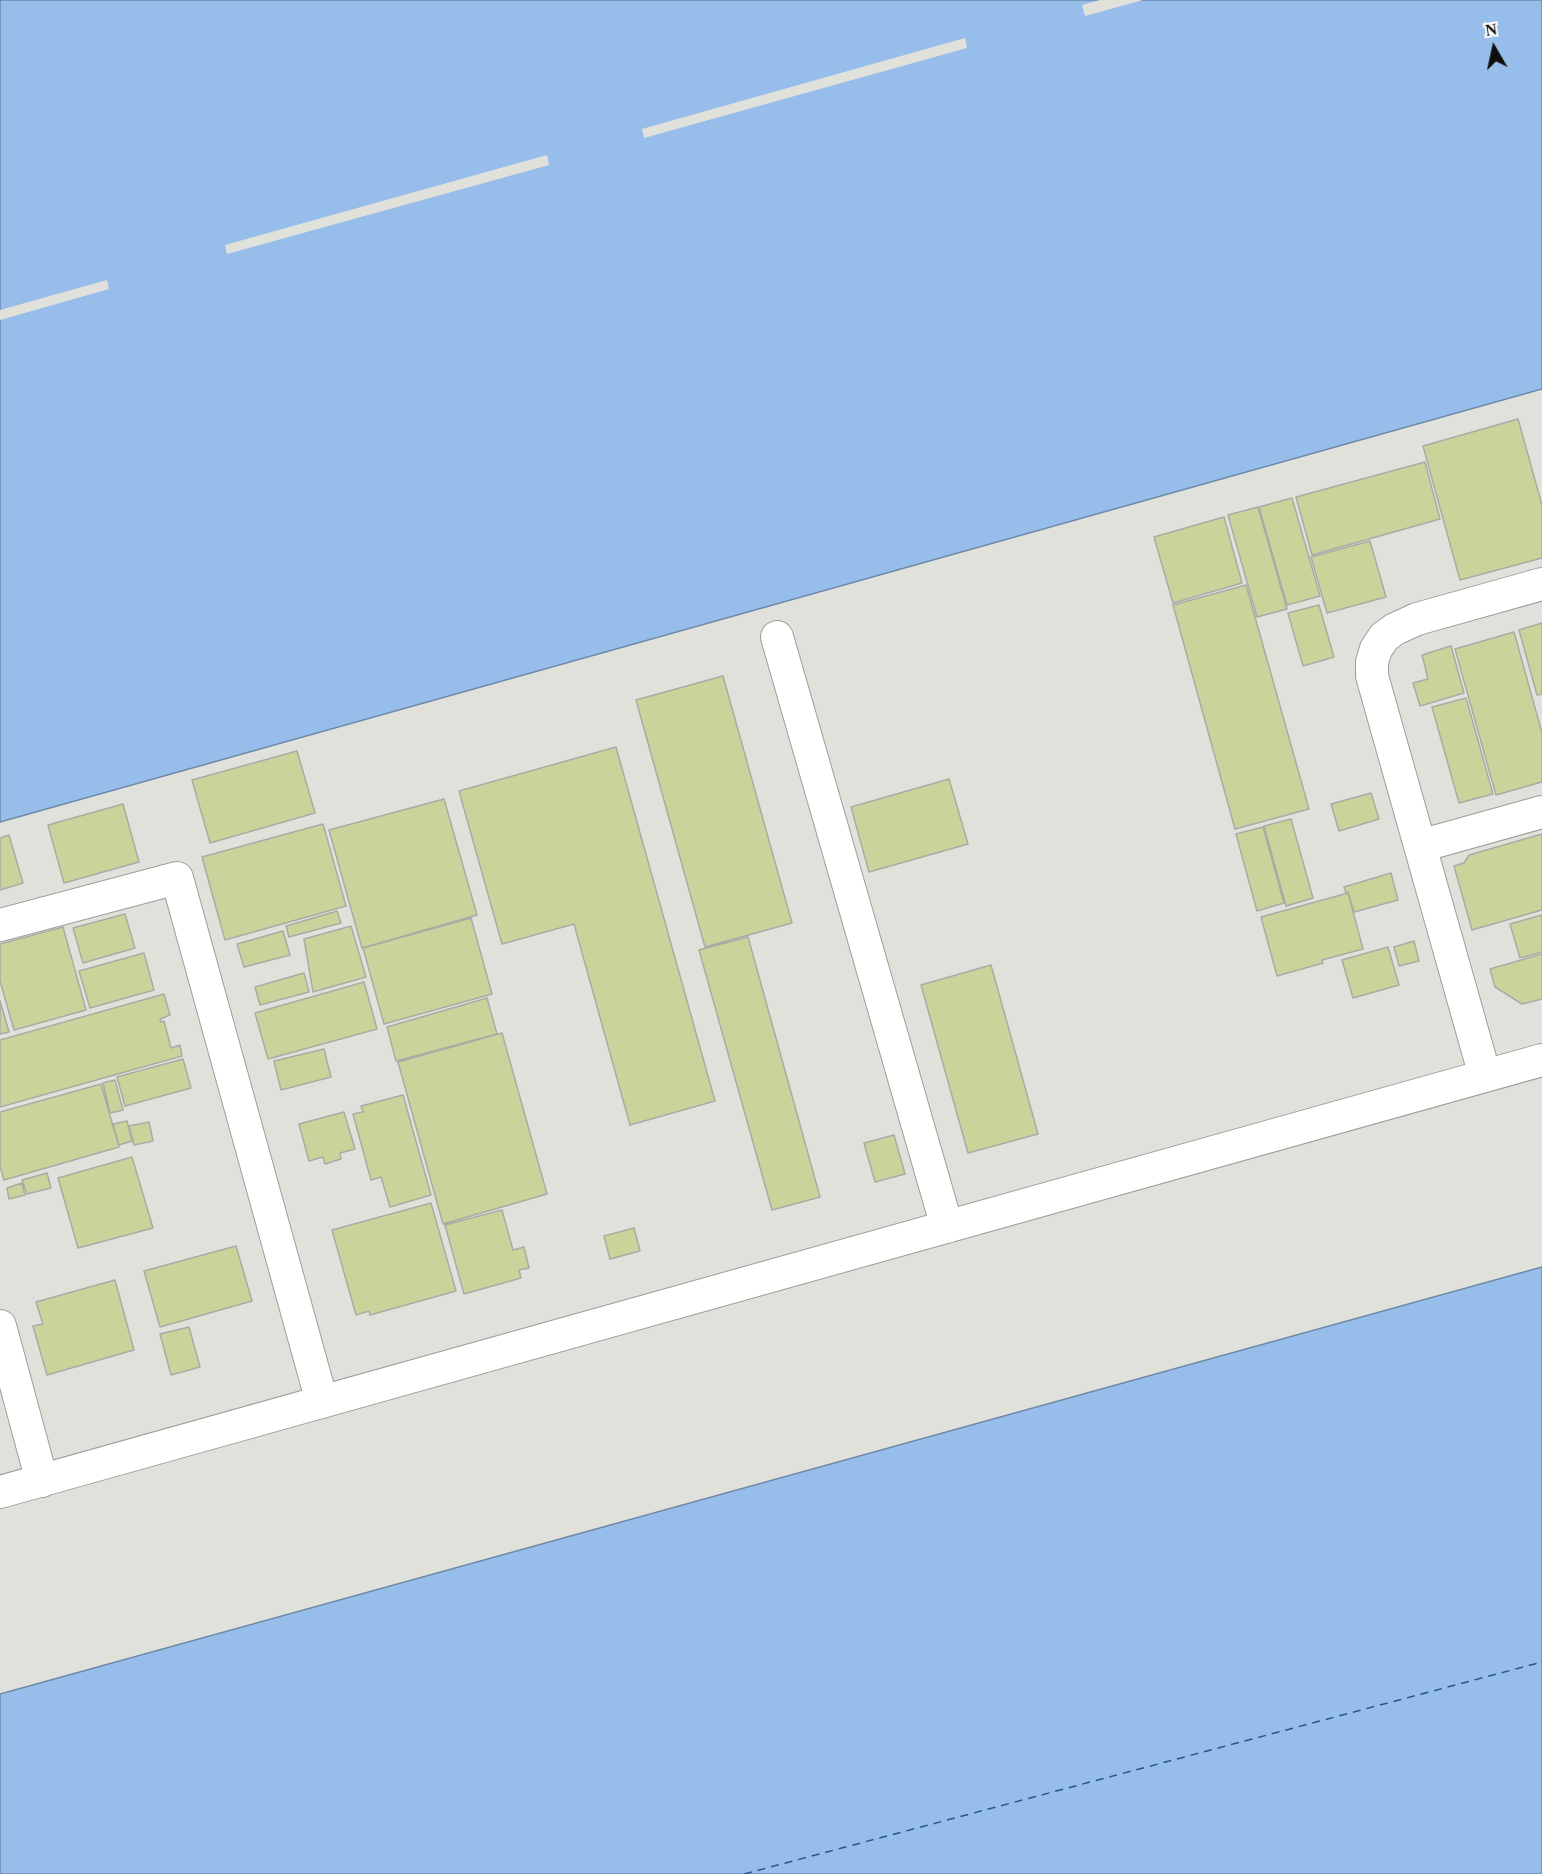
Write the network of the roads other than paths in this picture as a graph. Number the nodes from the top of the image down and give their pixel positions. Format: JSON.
{"nodes":[{"id":1,"x":1542,"y":584,"type":"edge"},
{"id":2,"x":777,"y":636,"type":"dead end"},
{"id":3,"x":1542,"y":812,"type":"edge"},
{"id":4,"x":1420,"y":846,"type":"junction"},
{"id":5,"x":0,"y":926,"type":"edge"},
{"id":6,"x":1542,"y":1060,"type":"edge"},
{"id":7,"x":1485,"y":1076,"type":"junction"},
{"id":8,"x":947,"y":1227,"type":"junction"},
{"id":9,"x":0,"y":1326,"type":"edge"},
{"id":10,"x":322,"y":1402,"type":"junction"},
{"id":11,"x":42,"y":1480,"type":"junction"},
{"id":12,"x":0,"y":1492,"type":"edge"}],
"edges":[{"from":1,"to":4,"type":"street"},
{"from":2,"to":8,"type":"street"},
{"from":3,"to":4,"type":"street"},
{"from":4,"to":7,"type":"street"},
{"from":5,"to":10,"type":"street"},
{"from":6,"to":7,"type":"street"},
{"from":7,"to":8,"type":"street"},
{"from":8,"to":10,"type":"street"},
{"from":9,"to":11,"type":"street"},
{"from":10,"to":11,"type":"street"},
{"from":11,"to":12,"type":"street"}]}
